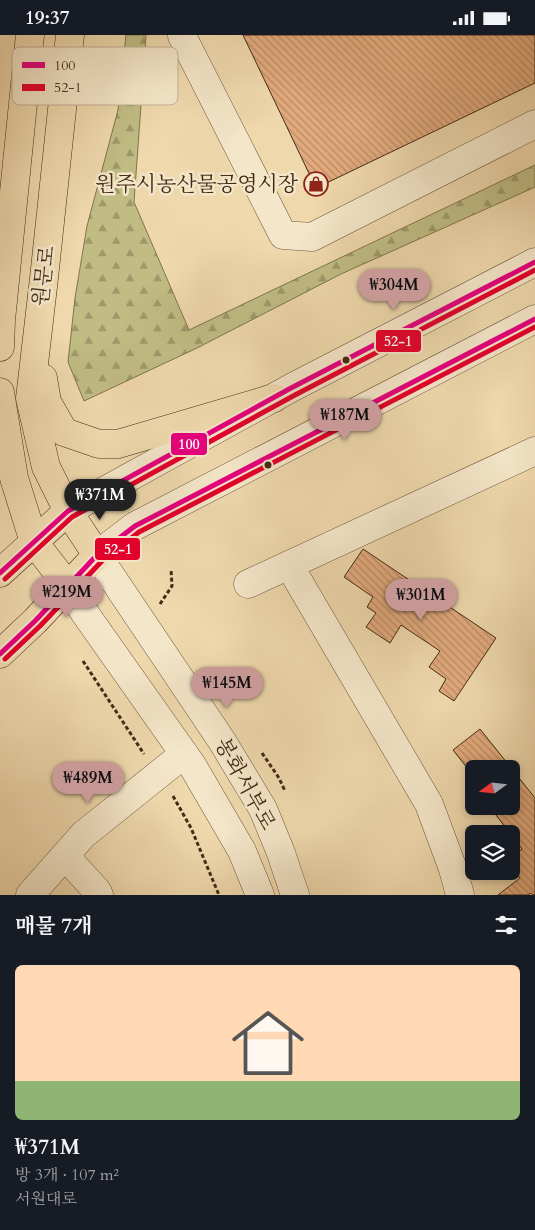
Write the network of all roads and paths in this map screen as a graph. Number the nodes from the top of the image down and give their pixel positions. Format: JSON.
{"nodes":[{"id":1,"x":182,"y":35,"type":"edge"},
{"id":2,"x":13,"y":105,"type":"edge"},
{"id":3,"x":23,"y":105,"type":"edge"},
{"id":4,"x":62,"y":105,"type":"edge"},
{"id":5,"x":535,"y":124,"type":"edge"},
{"id":6,"x":0,"y":183,"type":"edge"},
{"id":7,"x":535,"y":262,"type":"edge"},
{"id":8,"x":535,"y":319,"type":"edge"},
{"id":9,"x":37,"y":329,"type":"junction"},
{"id":10,"x":0,"y":347,"type":"edge"},
{"id":11,"x":0,"y":392,"type":"edge"},
{"id":12,"x":274,"y":398,"type":"junction"},
{"id":13,"x":535,"y":451,"type":"edge"},
{"id":14,"x":68,"y":511,"type":"junction"},
{"id":15,"x":34,"y":542,"type":"junction"},
{"id":16,"x":97,"y":555,"type":"junction"},
{"id":17,"x":289,"y":565,"type":"junction"},
{"id":18,"x":0,"y":573,"type":"edge"},
{"id":19,"x":248,"y":584,"type":"dead end"},
{"id":20,"x":68,"y":586,"type":"junction"},
{"id":21,"x":0,"y":654,"type":"edge"},
{"id":22,"x":184,"y":754,"type":"junction"},
{"id":23,"x":64,"y":856,"type":"junction"},
{"id":24,"x":30,"y":895,"type":"edge"},
{"id":25,"x":99,"y":895,"type":"edge"},
{"id":26,"x":260,"y":895,"type":"edge"},
{"id":27,"x":295,"y":895,"type":"edge"},
{"id":28,"x":460,"y":895,"type":"edge"}],
"edges":[{"from":1,"to":5,"type":"street"},
{"from":2,"to":6,"type":"main road"},
{"from":3,"to":10,"type":"main road","name":"원문로"},
{"from":4,"to":9,"type":"main road","name":"원문로"},
{"from":7,"to":12,"type":"street"},
{"from":8,"to":16,"type":"street"},
{"from":9,"to":12,"type":"main road"},
{"from":9,"to":14,"type":"main road","name":"원문로"},
{"from":11,"to":15,"type":"main road"},
{"from":12,"to":14,"type":"street"},
{"from":13,"to":17,"type":"street"},
{"from":14,"to":15,"type":"main road"},
{"from":14,"to":16,"type":"main road","name":"원문로"},
{"from":15,"to":18,"type":"main road"},
{"from":15,"to":20,"type":"main road"},
{"from":16,"to":20,"type":"main road"},
{"from":16,"to":27,"type":"street","name":"봉화서부로"},
{"from":17,"to":19,"type":"street"},
{"from":17,"to":28,"type":"street"},
{"from":20,"to":21,"type":"main road"},
{"from":20,"to":22,"type":"street","name":"봉화서부로"},
{"from":22,"to":23,"type":"street"},
{"from":22,"to":26,"type":"street","name":"봉화서부로"},
{"from":23,"to":24,"type":"street"},
{"from":23,"to":25,"type":"street"}]}
